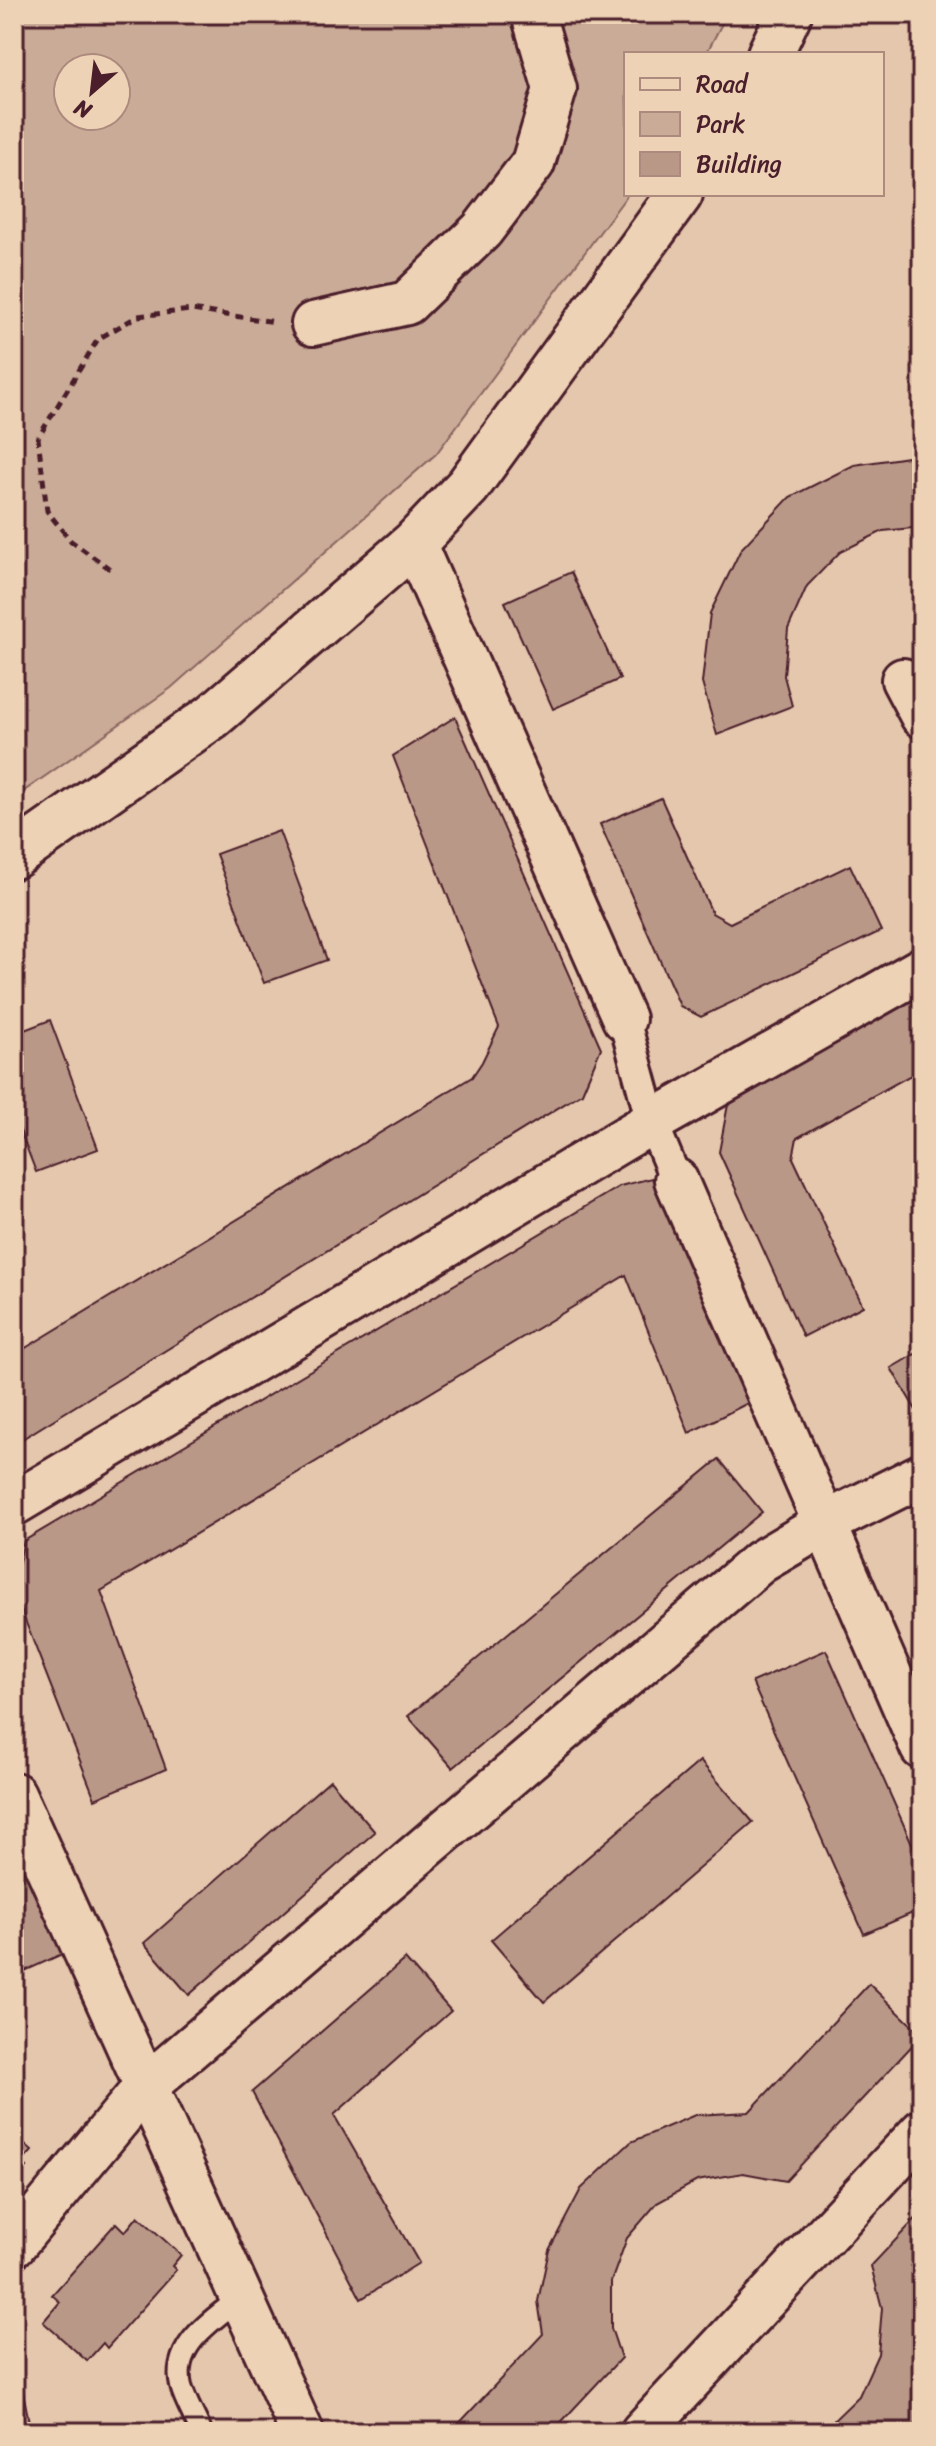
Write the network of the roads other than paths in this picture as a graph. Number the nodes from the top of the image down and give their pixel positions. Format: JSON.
{"nodes":[{"id":1,"x":533,"y":14,"type":"edge"},
{"id":2,"x":789,"y":14,"type":"edge"},
{"id":3,"x":771,"y":52,"type":"edge"},
{"id":4,"x":679,"y":196,"type":"edge"},
{"id":5,"x":313,"y":324,"type":"road end"},
{"id":6,"x":414,"y":543,"type":"junction"},
{"id":7,"x":14,"y":856,"type":"edge"},
{"id":8,"x":922,"y":969,"type":"edge"},
{"id":9,"x":624,"y":1019,"type":"joint"},
{"id":10,"x":652,"y":1122,"type":"junction"},
{"id":11,"x":676,"y":1180,"type":"joint"},
{"id":12,"x":922,"y":1475,"type":"edge"},
{"id":13,"x":14,"y":1504,"type":"edge"},
{"id":14,"x":824,"y":1524,"type":"junction"},
{"id":15,"x":922,"y":1748,"type":"edge"},
{"id":16,"x":14,"y":1794,"type":"edge"},
{"id":17,"x":145,"y":2087,"type":"junction"},
{"id":18,"x":922,"y":2131,"type":"edge"},
{"id":19,"x":14,"y":2245,"type":"edge"},
{"id":20,"x":241,"y":2297,"type":"junction"},
{"id":21,"x":201,"y":2432,"type":"edge"},
{"id":22,"x":302,"y":2432,"type":"edge"},
{"id":23,"x":642,"y":2432,"type":"edge"}],
"edges":[{"from":1,"to":5,"type":"street"},
{"from":2,"to":3,"type":"street"},
{"from":4,"to":6,"type":"street"},
{"from":6,"to":7,"type":"street"},
{"from":6,"to":9,"type":"street"},
{"from":8,"to":10,"type":"street"},
{"from":9,"to":10,"type":"street"},
{"from":10,"to":11,"type":"street"},
{"from":10,"to":13,"type":"street"},
{"from":11,"to":14,"type":"street"},
{"from":12,"to":14,"type":"street"},
{"from":14,"to":15,"type":"street"},
{"from":14,"to":17,"type":"street"},
{"from":16,"to":17,"type":"street"},
{"from":17,"to":19,"type":"street"},
{"from":17,"to":20,"type":"street"},
{"from":18,"to":23,"type":"street"},
{"from":20,"to":21,"type":"lane"},
{"from":20,"to":22,"type":"street"}]}
